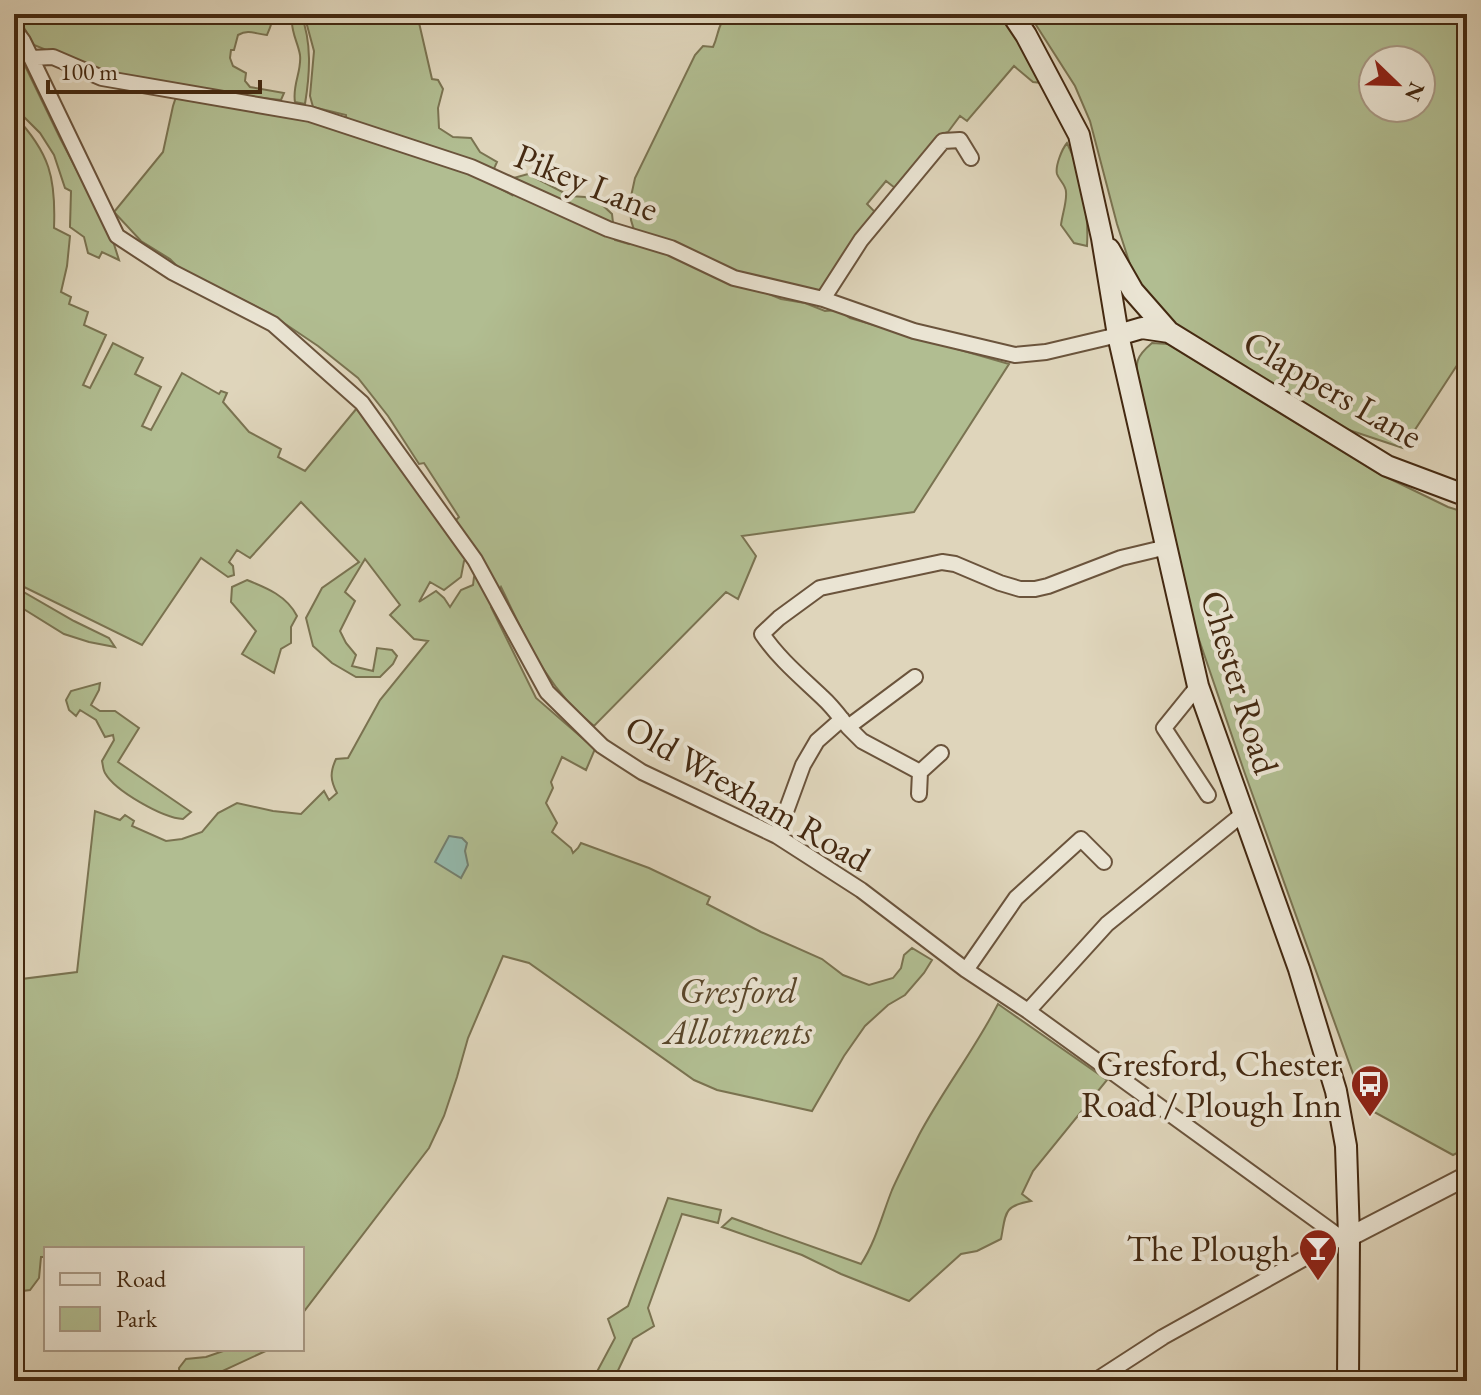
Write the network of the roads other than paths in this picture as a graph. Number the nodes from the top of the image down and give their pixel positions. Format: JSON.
{"nodes":[{"id":1,"x":1012,"y":14,"type":"edge"},
{"id":2,"x":14,"y":29,"type":"edge"},
{"id":3,"x":31,"y":58,"type":"junction"},
{"id":4,"x":971,"y":158,"type":"dead end"},
{"id":5,"x":1102,"y":238,"type":"junction"},
{"id":6,"x":823,"y":299,"type":"junction"},
{"id":7,"x":1169,"y":332,"type":"junction"},
{"id":8,"x":1118,"y":335,"type":"junction"},
{"id":9,"x":1467,"y":496,"type":"edge"},
{"id":10,"x":1167,"y":547,"type":"junction"},
{"id":11,"x":915,"y":677,"type":"dead end"},
{"id":12,"x":1198,"y":686,"type":"junction"},
{"id":13,"x":845,"y":723,"type":"junction"},
{"id":14,"x":941,"y":753,"type":"dead end"},
{"id":15,"x":920,"y":772,"type":"junction"},
{"id":16,"x":919,"y":794,"type":"dead end"},
{"id":17,"x":1208,"y":795,"type":"dead end"},
{"id":18,"x":1244,"y":813,"type":"junction"},
{"id":19,"x":777,"y":836,"type":"junction"},
{"id":20,"x":1104,"y":862,"type":"dead end"},
{"id":21,"x":966,"y":970,"type":"junction"},
{"id":22,"x":1028,"y":1011,"type":"junction"},
{"id":23,"x":1467,"y":1176,"type":"edge"},
{"id":24,"x":1345,"y":1237,"type":"junction"},
{"id":25,"x":1095,"y":1381,"type":"edge"},
{"id":26,"x":1348,"y":1381,"type":"edge"}],
"edges":[{"from":1,"to":5,"type":"main road","name":"Chester Road"},
{"from":2,"to":3,"type":"street","name":"Old Wrexham Road"},
{"from":3,"to":6,"type":"street","name":"Pikey Lane"},
{"from":3,"to":19,"type":"street","name":"Old Wrexham Road"},
{"from":4,"to":6,"type":"street"},
{"from":5,"to":7,"type":"main road","name":"Clappers Lane"},
{"from":5,"to":8,"type":"main road","name":"Chester Road"},
{"from":6,"to":8,"type":"street","name":"Pikey Lane"},
{"from":7,"to":8,"type":"main road"},
{"from":7,"to":9,"type":"main road","name":"Clappers Lane"},
{"from":8,"to":10,"type":"main road","name":"Chester Road"},
{"from":10,"to":12,"type":"main road","name":"Chester Road"},
{"from":10,"to":13,"type":"street"},
{"from":11,"to":13,"type":"street"},
{"from":12,"to":17,"type":"street"},
{"from":12,"to":18,"type":"main road","name":"Chester Road"},
{"from":13,"to":15,"type":"street"},
{"from":13,"to":19,"type":"street"},
{"from":14,"to":15,"type":"street"},
{"from":15,"to":16,"type":"street"},
{"from":18,"to":22,"type":"street"},
{"from":18,"to":24,"type":"main road","name":"Chester Road"},
{"from":19,"to":21,"type":"street","name":"Old Wrexham Road"},
{"from":20,"to":21,"type":"street"},
{"from":21,"to":22,"type":"street","name":"Old Wrexham Road"},
{"from":22,"to":24,"type":"street","name":"Old Wrexham Road"},
{"from":23,"to":24,"type":"street"},
{"from":24,"to":25,"type":"street"},
{"from":24,"to":26,"type":"main road","name":"Chester Road"}]}
